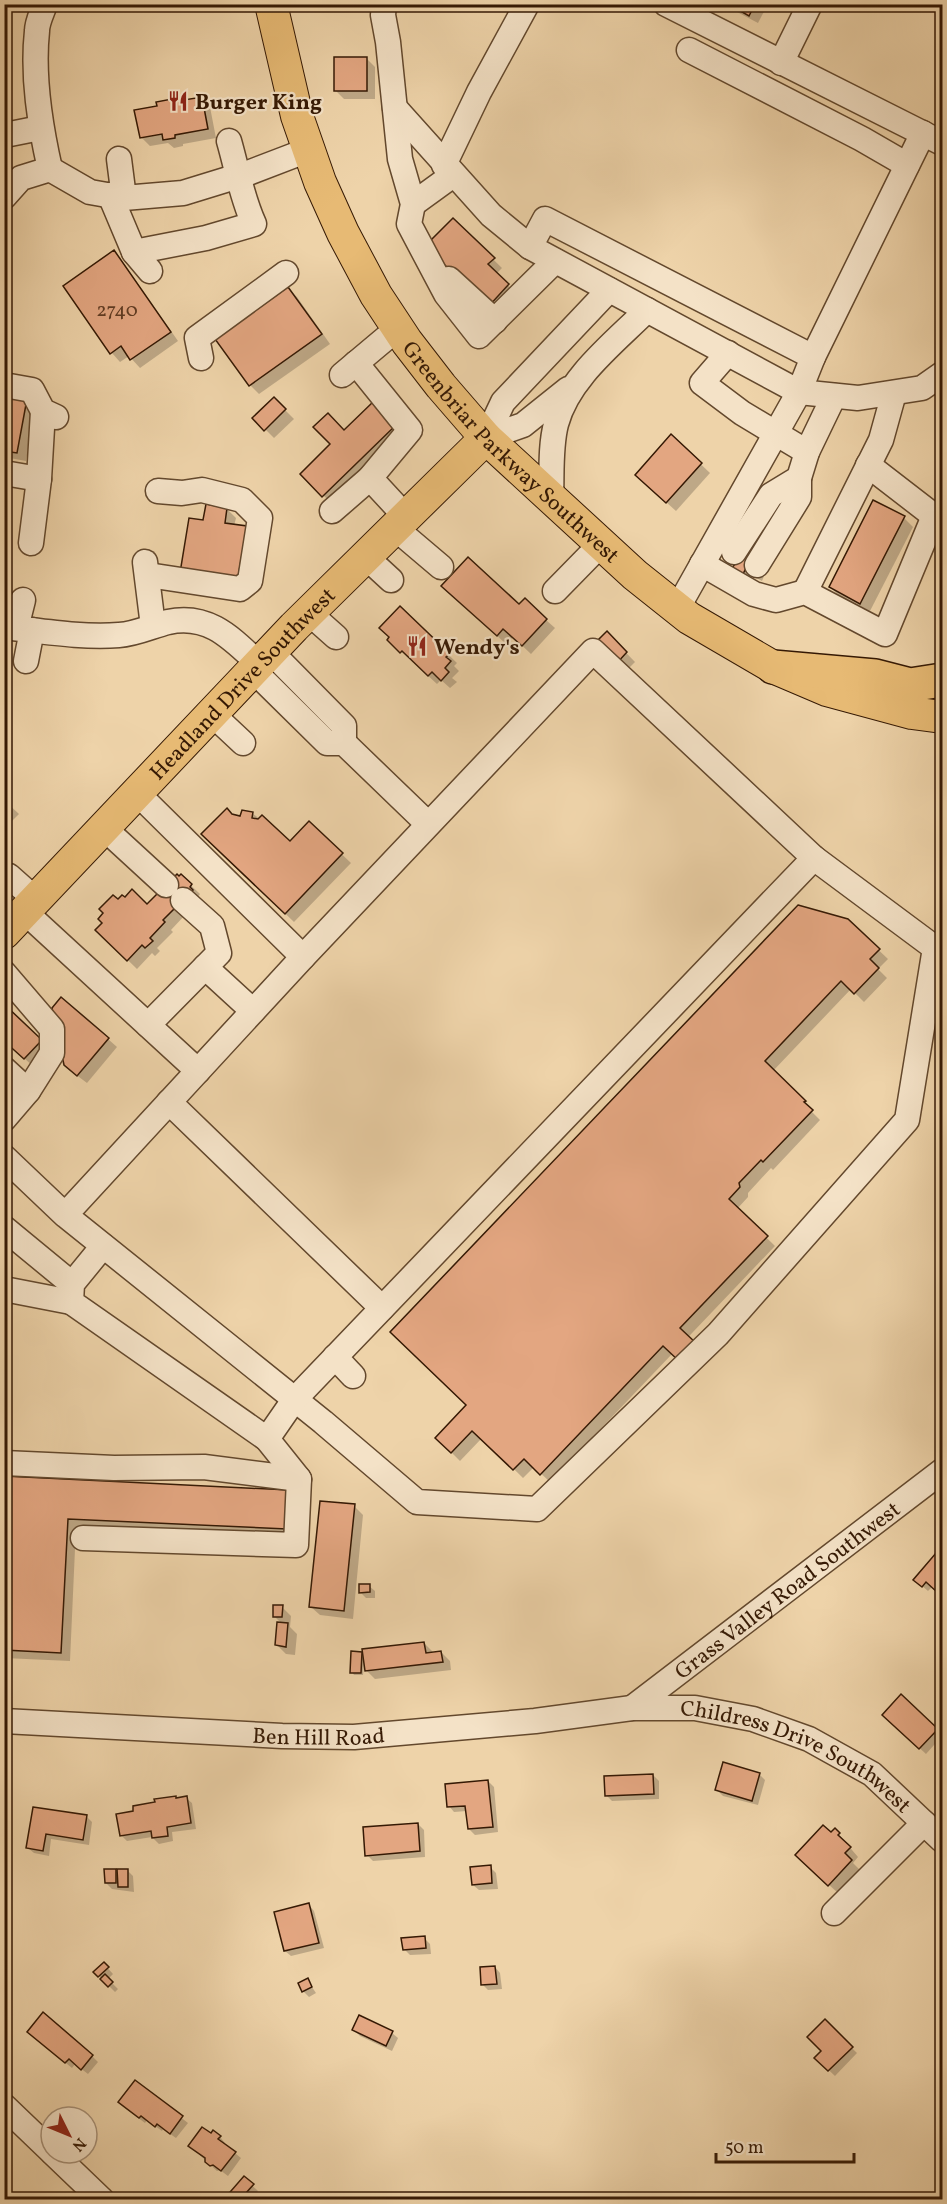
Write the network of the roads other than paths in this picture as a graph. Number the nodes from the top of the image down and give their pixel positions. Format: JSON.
{"nodes":[{"id":1,"x":45,"y":4,"type":"edge"},
{"id":2,"x":271,"y":4,"type":"edge"},
{"id":3,"x":384,"y":4,"type":"edge"},
{"id":4,"x":527,"y":4,"type":"edge"},
{"id":5,"x":666,"y":4,"type":"edge"},
{"id":6,"x":810,"y":4,"type":"edge"},
{"id":7,"x":690,"y":50,"type":"dead end"},
{"id":8,"x":781,"y":63,"type":"junction"},
{"id":9,"x":395,"y":108,"type":"junction"},
{"id":10,"x":40,"y":128,"type":"junction"},
{"id":11,"x":4,"y":134,"type":"edge"},
{"id":12,"x":933,"y":138,"type":"edge"},
{"id":13,"x":229,"y":141,"type":"dead end"},
{"id":14,"x":308,"y":150,"type":"junction"},
{"id":15,"x":119,"y":159,"type":"dead end"},
{"id":16,"x":907,"y":165,"type":"junction"},
{"id":17,"x":50,"y":169,"type":"junction"},
{"id":18,"x":449,"y":170,"type":"junction"},
{"id":19,"x":239,"y":176,"type":"junction"},
{"id":20,"x":117,"y":196,"type":"junction"},
{"id":21,"x":4,"y":197,"type":"edge"},
{"id":22,"x":413,"y":204,"type":"junction"},
{"id":23,"x":530,"y":247,"type":"junction"},
{"id":24,"x":134,"y":252,"type":"junction"},
{"id":25,"x":555,"y":261,"type":"junction"},
{"id":26,"x":150,"y":271,"type":"dead end"},
{"id":27,"x":286,"y":273,"type":"dead end"},
{"id":28,"x":609,"y":290,"type":"junction"},
{"id":29,"x":647,"y":310,"type":"junction"},
{"id":30,"x":398,"y":328,"type":"junction"},
{"id":31,"x":728,"y":353,"type":"junction"},
{"id":32,"x":813,"y":357,"type":"junction"},
{"id":33,"x":201,"y":358,"type":"dead end"},
{"id":34,"x":942,"y":374,"type":"edge"},
{"id":35,"x":574,"y":384,"type":"junction"},
{"id":36,"x":4,"y":385,"type":"edge"},
{"id":37,"x":799,"y":392,"type":"junction"},
{"id":38,"x":894,"y":393,"type":"junction"},
{"id":39,"x":834,"y":396,"type":"junction"},
{"id":40,"x":775,"y":435,"type":"junction"},
{"id":41,"x":486,"y":438,"type":"junction"},
{"id":42,"x":807,"y":453,"type":"junction"},
{"id":43,"x":868,"y":465,"type":"junction"},
{"id":44,"x":4,"y":473,"type":"edge"},
{"id":45,"x":370,"y":477,"type":"junction"},
{"id":46,"x":39,"y":479,"type":"junction"},
{"id":47,"x":158,"y":490,"type":"dead end"},
{"id":48,"x":551,"y":498,"type":"junction"},
{"id":49,"x":332,"y":511,"type":"dead end"},
{"id":50,"x":938,"y":519,"type":"edge"},
{"id":51,"x":400,"y":523,"type":"junction"},
{"id":52,"x":31,"y":543,"type":"dead end"},
{"id":53,"x":601,"y":544,"type":"junction"},
{"id":54,"x":366,"y":557,"type":"junction"},
{"id":55,"x":702,"y":564,"type":"junction"},
{"id":56,"x":441,"y":567,"type":"dead end"},
{"id":57,"x":740,"y":570,"type":"junction"},
{"id":58,"x":391,"y":580,"type":"dead end"},
{"id":59,"x":555,"y":591,"type":"dead end"},
{"id":60,"x":805,"y":592,"type":"junction"},
{"id":61,"x":23,"y":600,"type":"dead end"},
{"id":62,"x":677,"y":609,"type":"junction"},
{"id":63,"x":309,"y":613,"type":"junction"},
{"id":64,"x":153,"y":626,"type":"junction"},
{"id":65,"x":18,"y":629,"type":"edge"},
{"id":66,"x":336,"y":637,"type":"dead end"},
{"id":67,"x":26,"y":661,"type":"dead end"},
{"id":68,"x":261,"y":662,"type":"junction"},
{"id":69,"x":773,"y":667,"type":"junction"},
{"id":70,"x":942,"y":680,"type":"edge"},
{"id":71,"x":212,"y":714,"type":"junction"},
{"id":72,"x":942,"y":717,"type":"edge"},
{"id":73,"x":243,"y":743,"type":"dead end"},
{"id":74,"x":137,"y":793,"type":"junction"},
{"id":75,"x":428,"y":824,"type":"junction"},
{"id":76,"x":104,"y":828,"type":"junction"},
{"id":77,"x":814,"y":858,"type":"junction"},
{"id":78,"x":9,"y":876,"type":"dead end"},
{"id":79,"x":22,"y":915,"type":"edge"},
{"id":80,"x":303,"y":957,"type":"junction"},
{"id":81,"x":205,"y":967,"type":"junction"},
{"id":82,"x":4,"y":973,"type":"edge"},
{"id":83,"x":253,"y":1011,"type":"junction"},
{"id":84,"x":148,"y":1025,"type":"junction"},
{"id":85,"x":4,"y":1069,"type":"edge"},
{"id":86,"x":198,"y":1071,"type":"junction"},
{"id":87,"x":28,"y":1091,"type":"junction"},
{"id":88,"x":170,"y":1102,"type":"junction"},
{"id":89,"x":4,"y":1119,"type":"edge"},
{"id":90,"x":4,"y":1156,"type":"edge"},
{"id":91,"x":65,"y":1215,"type":"junction"},
{"id":92,"x":4,"y":1228,"type":"edge"},
{"id":93,"x":103,"y":1246,"type":"junction"},
{"id":94,"x":4,"y":1289,"type":"edge"},
{"id":95,"x":72,"y":1293,"type":"junction"},
{"id":96,"x":382,"y":1308,"type":"junction"},
{"id":97,"x":335,"y":1357,"type":"junction"},
{"id":98,"x":353,"y":1376,"type":"dead end"},
{"id":99,"x":294,"y":1400,"type":"junction"},
{"id":100,"x":267,"y":1439,"type":"junction"},
{"id":101,"x":4,"y":1463,"type":"edge"},
{"id":102,"x":942,"y":1471,"type":"edge"},
{"id":103,"x":299,"y":1479,"type":"junction"},
{"id":104,"x":83,"y":1538,"type":"dead end"},
{"id":105,"x":632,"y":1708,"type":"junction"},
{"id":106,"x":4,"y":1721,"type":"edge"},
{"id":107,"x":924,"y":1823,"type":"junction"},
{"id":108,"x":942,"y":1840,"type":"edge"},
{"id":109,"x":834,"y":1913,"type":"dead end"},
{"id":110,"x":4,"y":2106,"type":"edge"},
{"id":111,"x":39,"y":2140,"type":"edge"},
{"id":112,"x":66,"y":2165,"type":"edge"},
{"id":113,"x":102,"y":2199,"type":"edge"}],
"edges":[{"from":1,"to":10,"type":"street"},
{"from":2,"to":14,"type":"main road","name":"Greenbriar Parkway Southwest"},
{"from":3,"to":9,"type":"street"},
{"from":4,"to":18,"type":"street"},
{"from":5,"to":8,"type":"street"},
{"from":6,"to":8,"type":"street"},
{"from":7,"to":16,"type":"street"},
{"from":8,"to":12,"type":"street"},
{"from":9,"to":18,"type":"street"},
{"from":9,"to":22,"type":"street"},
{"from":10,"to":11,"type":"street"},
{"from":10,"to":17,"type":"street"},
{"from":12,"to":16,"type":"street"},
{"from":13,"to":19,"type":"street"},
{"from":14,"to":19,"type":"street"},
{"from":14,"to":30,"type":"main road","name":"Greenbriar Parkway Southwest"},
{"from":15,"to":20,"type":"street"},
{"from":16,"to":32,"type":"street"},
{"from":17,"to":20,"type":"street"},
{"from":17,"to":21,"type":"street"},
{"from":18,"to":22,"type":"street"},
{"from":18,"to":23,"type":"street"},
{"from":19,"to":20,"type":"street"},
{"from":19,"to":24,"type":"street"},
{"from":20,"to":24,"type":"street"},
{"from":22,"to":25,"type":"street"},
{"from":23,"to":25,"type":"street"},
{"from":23,"to":32,"type":"street"},
{"from":24,"to":26,"type":"street"},
{"from":25,"to":28,"type":"street"},
{"from":27,"to":33,"type":"street"},
{"from":28,"to":29,"type":"street"},
{"from":28,"to":41,"type":"street"},
{"from":29,"to":31,"type":"street"},
{"from":29,"to":35,"type":"street"},
{"from":30,"to":41,"type":"main road","name":"Greenbriar Parkway Southwest"},
{"from":30,"to":45,"type":"street"},
{"from":31,"to":37,"type":"street"},
{"from":31,"to":40,"type":"street"},
{"from":32,"to":37,"type":"street"},
{"from":34,"to":38,"type":"street"},
{"from":35,"to":41,"type":"street"},
{"from":35,"to":48,"type":"street"},
{"from":36,"to":46,"type":"street"},
{"from":37,"to":39,"type":"street"},
{"from":37,"to":40,"type":"street"},
{"from":38,"to":39,"type":"street"},
{"from":38,"to":43,"type":"street"},
{"from":39,"to":42,"type":"street"},
{"from":40,"to":42,"type":"street"},
{"from":40,"to":55,"type":"street"},
{"from":41,"to":48,"type":"main road","name":"Greenbriar Parkway Southwest"},
{"from":41,"to":51,"type":"main road","name":"Headland Drive Southwest"},
{"from":42,"to":57,"type":"street"},
{"from":43,"to":50,"type":"street"},
{"from":43,"to":60,"type":"street"},
{"from":44,"to":46,"type":"street"},
{"from":45,"to":49,"type":"street"},
{"from":45,"to":51,"type":"street"},
{"from":46,"to":52,"type":"street"},
{"from":47,"to":64,"type":"street"},
{"from":48,"to":53,"type":"main road","name":"Greenbriar Parkway Southwest"},
{"from":50,"to":60,"type":"street"},
{"from":51,"to":54,"type":"main road","name":"Headland Drive Southwest"},
{"from":51,"to":56,"type":"street"},
{"from":53,"to":59,"type":"street"},
{"from":53,"to":62,"type":"main road","name":"Greenbriar Parkway Southwest"},
{"from":54,"to":58,"type":"street"},
{"from":54,"to":63,"type":"main road","name":"Headland Drive Southwest"},
{"from":55,"to":57,"type":"street"},
{"from":55,"to":62,"type":"street"},
{"from":57,"to":60,"type":"street"},
{"from":61,"to":65,"type":"street"},
{"from":62,"to":69,"type":"main road","name":"Greenbriar Parkway Southwest"},
{"from":63,"to":66,"type":"street"},
{"from":63,"to":68,"type":"main road","name":"Headland Drive Southwest"},
{"from":64,"to":65,"type":"street"},
{"from":64,"to":68,"type":"street"},
{"from":65,"to":67,"type":"street"},
{"from":68,"to":71,"type":"main road","name":"Headland Drive Southwest"},
{"from":68,"to":75,"type":"street"},
{"from":69,"to":70,"type":"highway"},
{"from":69,"to":72,"type":"main road","name":"Greenbriar Parkway Southwest"},
{"from":71,"to":73,"type":"street"},
{"from":71,"to":74,"type":"main road","name":"Headland Drive Southwest"},
{"from":74,"to":76,"type":"main road","name":"Headland Drive Southwest"},
{"from":74,"to":80,"type":"street"},
{"from":75,"to":77,"type":"street"},
{"from":75,"to":80,"type":"street"},
{"from":76,"to":79,"type":"main road","name":"Headland Drive Southwest"},
{"from":76,"to":81,"type":"street"},
{"from":77,"to":96,"type":"street"},
{"from":77,"to":99,"type":"street"},
{"from":78,"to":79,"type":"street"},
{"from":79,"to":84,"type":"street"},
{"from":80,"to":83,"type":"street"},
{"from":81,"to":83,"type":"street"},
{"from":81,"to":84,"type":"street"},
{"from":82,"to":87,"type":"street"},
{"from":83,"to":86,"type":"street"},
{"from":84,"to":86,"type":"street"},
{"from":85,"to":87,"type":"street"},
{"from":86,"to":88,"type":"street"},
{"from":87,"to":89,"type":"street"},
{"from":88,"to":91,"type":"street"},
{"from":88,"to":96,"type":"street"},
{"from":90,"to":91,"type":"street"},
{"from":91,"to":93,"type":"street"},
{"from":92,"to":95,"type":"street"},
{"from":93,"to":95,"type":"street"},
{"from":93,"to":99,"type":"street"},
{"from":94,"to":95,"type":"street"},
{"from":95,"to":100,"type":"street"},
{"from":96,"to":97,"type":"street"},
{"from":97,"to":98,"type":"street"},
{"from":97,"to":99,"type":"street"},
{"from":99,"to":100,"type":"street"},
{"from":100,"to":103,"type":"street"},
{"from":101,"to":103,"type":"street"},
{"from":102,"to":105,"type":"street","name":"Grass Valley Road Southwest"},
{"from":103,"to":104,"type":"street"},
{"from":105,"to":106,"type":"street","name":"Ben Hill Road"},
{"from":105,"to":107,"type":"street","name":"Childress Drive Southwest"},
{"from":107,"to":108,"type":"street","name":"Childress Drive Southwest"},
{"from":107,"to":109,"type":"street"},
{"from":110,"to":111,"type":"street"},
{"from":112,"to":113,"type":"street"}]}
